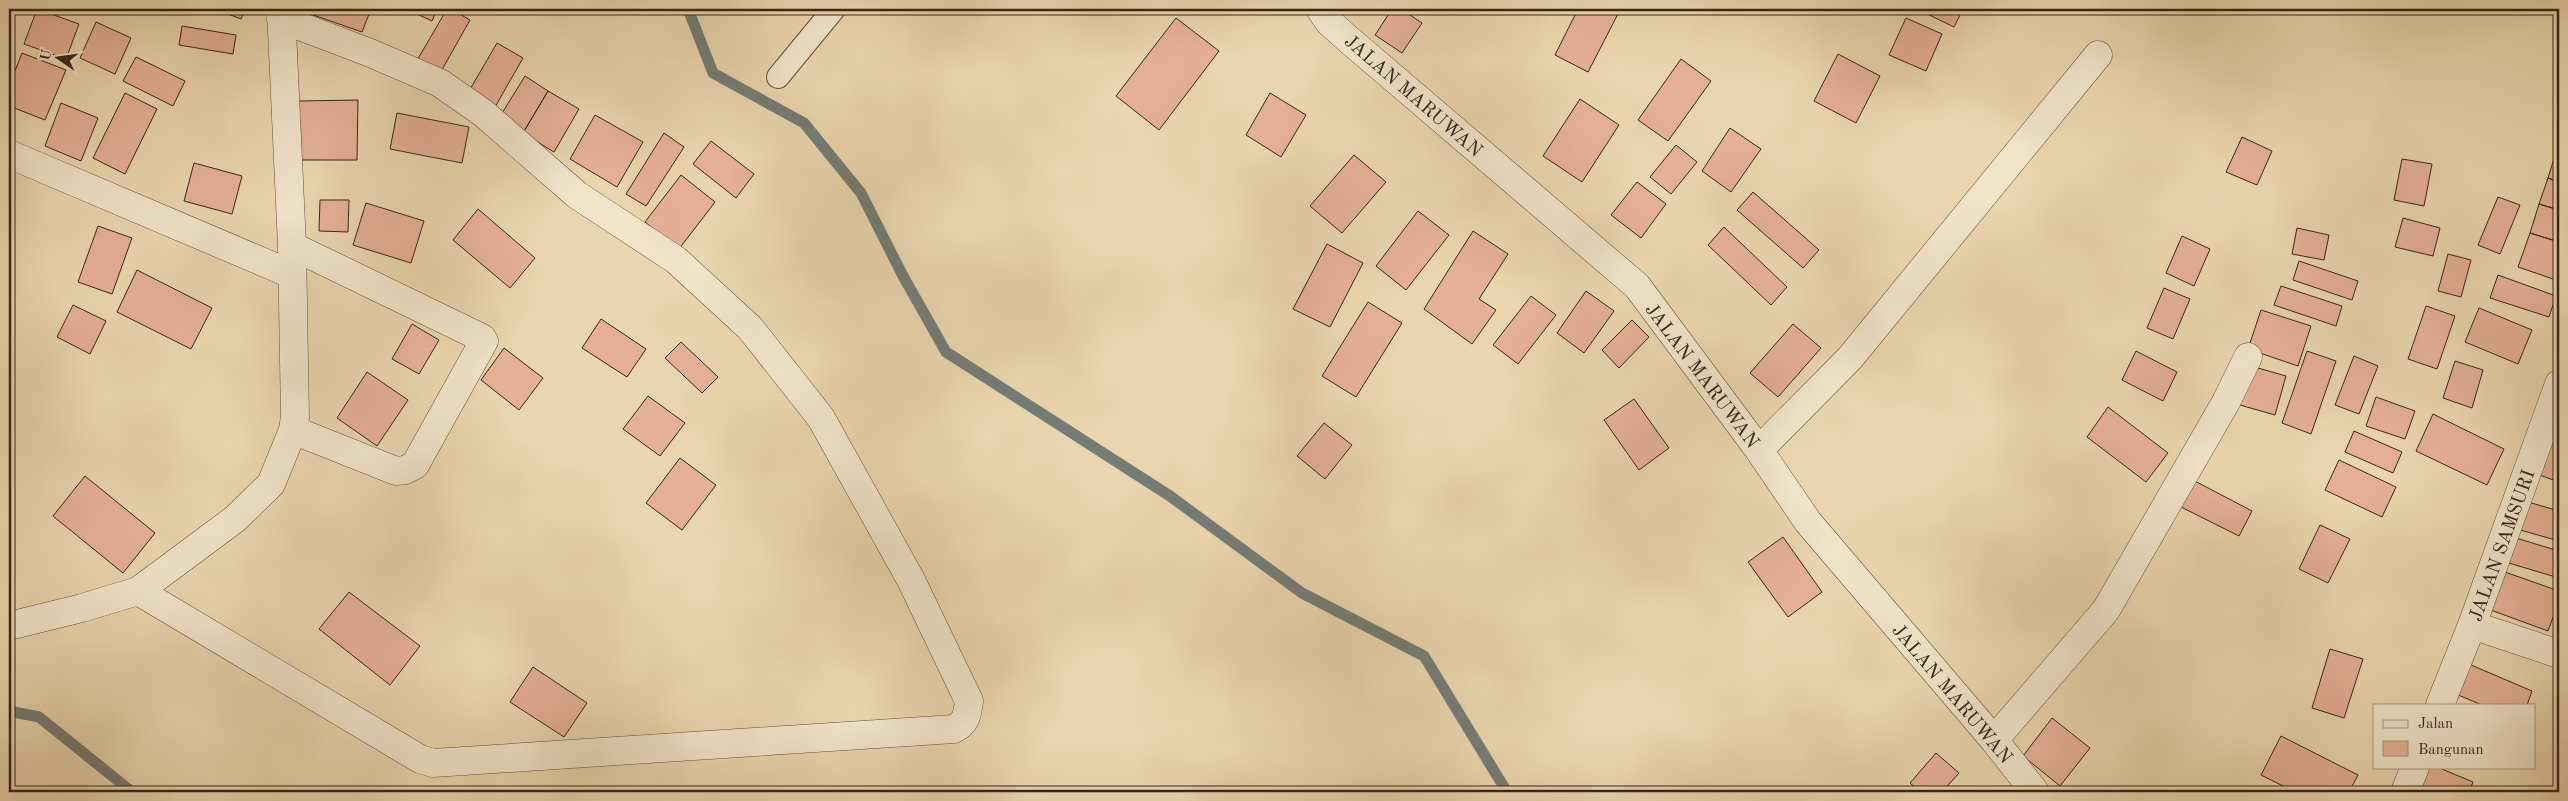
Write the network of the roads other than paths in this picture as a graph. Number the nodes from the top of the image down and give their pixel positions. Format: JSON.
{"nodes":[{"id":1,"x":834,"y":9,"type":"edge"},
{"id":2,"x":1320,"y":9,"type":"edge"},
{"id":3,"x":281,"y":14,"type":"edge"},
{"id":4,"x":2098,"y":55,"type":"dead end"},
{"id":5,"x":778,"y":77,"type":"dead end"},
{"id":6,"x":9,"y":154,"type":"edge"},
{"id":7,"x":292,"y":246,"type":"junction"},
{"id":8,"x":291,"y":274,"type":"junction"},
{"id":9,"x":2248,"y":357,"type":"dead end"},
{"id":10,"x":2559,"y":384,"type":"edge"},
{"id":11,"x":293,"y":430,"type":"junction"},
{"id":12,"x":1759,"y":450,"type":"junction"},
{"id":13,"x":138,"y":591,"type":"junction"},
{"id":14,"x":2472,"y":625,"type":"junction"},
{"id":15,"x":9,"y":626,"type":"edge"},
{"id":16,"x":2559,"y":654,"type":"edge"},
{"id":17,"x":2440,"y":704,"type":"edge"},
{"id":18,"x":1994,"y":740,"type":"junction"},
{"id":19,"x":2415,"y":768,"type":"edge"},
{"id":20,"x":2035,"y":792,"type":"edge"},
{"id":21,"x":2405,"y":792,"type":"edge"}],
"edges":[{"from":1,"to":5,"type":"lane"},
{"from":2,"to":12,"type":"street","name":"JALAN MARUWAN"},
{"from":3,"to":7,"type":"street"},
{"from":3,"to":13,"type":"street"},
{"from":4,"to":12,"type":"street"},
{"from":6,"to":8,"type":"street"},
{"from":7,"to":8,"type":"street"},
{"from":7,"to":11,"type":"street"},
{"from":8,"to":11,"type":"street"},
{"from":9,"to":18,"type":"street"},
{"from":10,"to":14,"type":"street","name":"JALAN SAMSURI"},
{"from":11,"to":13,"type":"street"},
{"from":12,"to":18,"type":"street","name":"JALAN MARUWAN"},
{"from":13,"to":15,"type":"street"},
{"from":14,"to":16,"type":"street"},
{"from":14,"to":17,"type":"street","name":"JALAN SAMSURI"},
{"from":18,"to":20,"type":"street","name":"JALAN MARUWAN"},
{"from":19,"to":21,"type":"street"}]}
